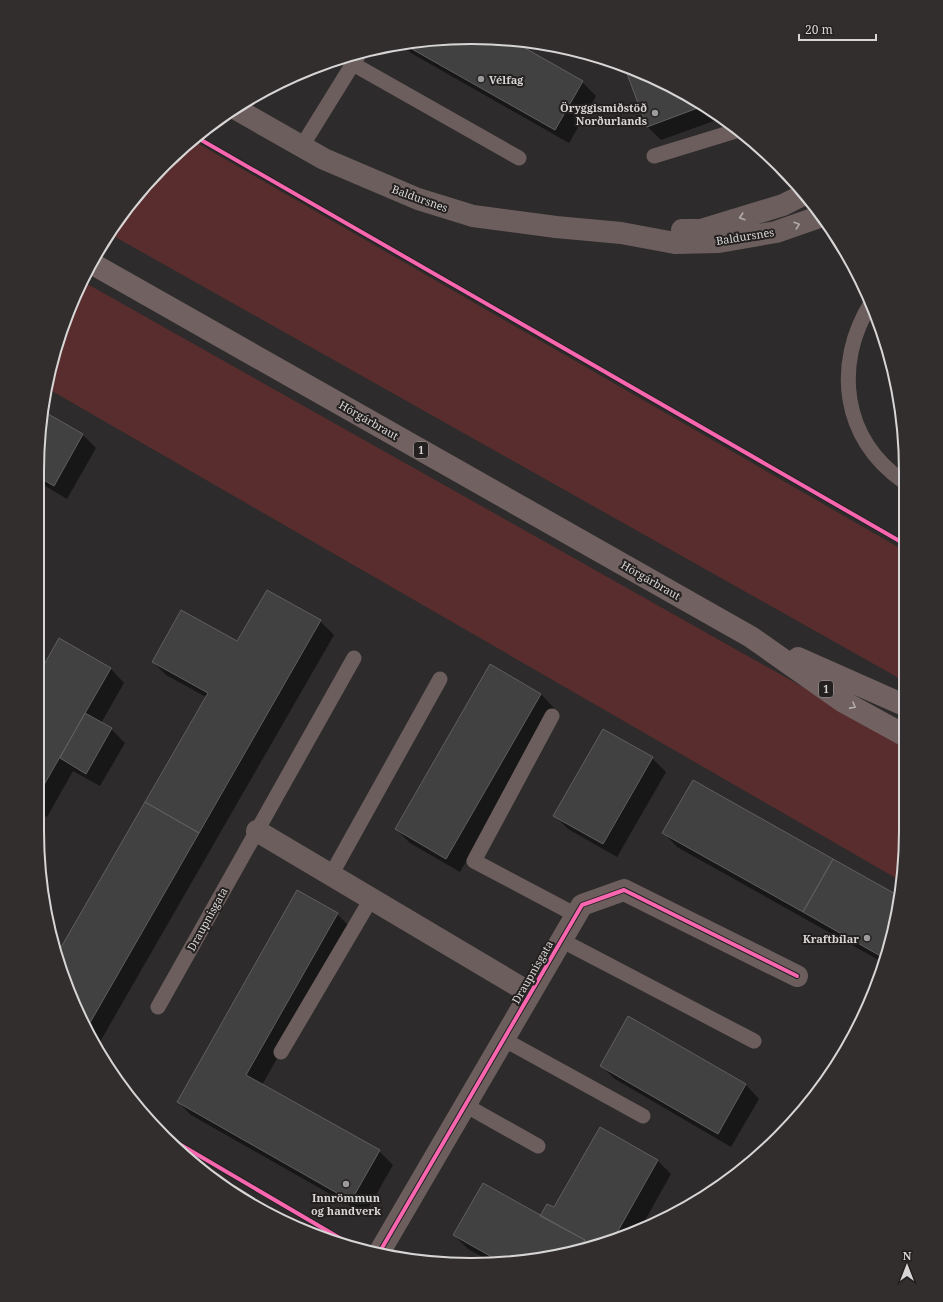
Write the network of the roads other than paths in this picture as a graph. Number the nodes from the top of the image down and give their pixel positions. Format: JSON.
{"nodes":[{"id":1,"x":358,"y":60,"type":"edge"},
{"id":2,"x":355,"y":61,"type":"edge"},
{"id":3,"x":241,"y":112,"type":"edge"},
{"id":4,"x":732,"y":132,"type":"edge"},
{"id":5,"x":302,"y":146,"type":"junction"},
{"id":6,"x":654,"y":156,"type":"dead end"},
{"id":7,"x":519,"y":158,"type":"dead end"},
{"id":8,"x":799,"y":197,"type":"edge"},
{"id":9,"x":816,"y":218,"type":"edge"},
{"id":10,"x":621,"y":233,"type":"junction"},
{"id":11,"x":97,"y":266,"type":"edge"},
{"id":12,"x":867,"y":310,"type":"edge"},
{"id":13,"x":899,"y":478,"type":"edge"},
{"id":14,"x":751,"y":637,"type":"junction"},
{"id":15,"x":354,"y":658,"type":"dead end"},
{"id":16,"x":440,"y":679,"type":"dead end"},
{"id":17,"x":899,"y":703,"type":"edge"},
{"id":18,"x":552,"y":716,"type":"dead end"},
{"id":19,"x":899,"y":731,"type":"edge"},
{"id":20,"x":257,"y":831,"type":"junction"},
{"id":21,"x":331,"y":875,"type":"junction"},
{"id":22,"x":371,"y":899,"type":"junction"},
{"id":23,"x":576,"y":915,"type":"junction"},
{"id":24,"x":561,"y":940,"type":"junction"},
{"id":25,"x":797,"y":976,"type":"dead end"},
{"id":26,"x":530,"y":993,"type":"junction"},
{"id":27,"x":158,"y":1007,"type":"dead end"},
{"id":28,"x":503,"y":1039,"type":"junction"},
{"id":29,"x":754,"y":1041,"type":"dead end"},
{"id":30,"x":281,"y":1052,"type":"dead end"},
{"id":31,"x":465,"y":1105,"type":"junction"},
{"id":32,"x":643,"y":1116,"type":"dead end"},
{"id":33,"x":538,"y":1146,"type":"dead end"},
{"id":34,"x":381,"y":1248,"type":"edge"}],
"edges":[{"from":1,"to":7,"type":"lane"},
{"from":2,"to":5,"type":"lane"},
{"from":3,"to":5,"type":"street","name":"Baldursnes"},
{"from":4,"to":6,"type":"lane"},
{"from":5,"to":10,"type":"street","name":"Baldursnes"},
{"from":8,"to":10,"type":"street","name":"Baldursnes","one_way":true},
{"from":10,"to":9,"type":"street","name":"Baldursnes","one_way":true},
{"from":11,"to":14,"type":"highway","name":"Hörgárbraut","number":"1"},
{"from":12,"to":13,"type":"lane"},
{"from":14,"to":17,"type":"highway","name":"Hörgárbraut","number":"1"},
{"from":14,"to":19,"type":"highway","name":"Hörgárbraut","number":"1","one_way":true},
{"from":15,"to":20,"type":"lane","name":"Draupnisgata"},
{"from":16,"to":21,"type":"lane"},
{"from":18,"to":23,"type":"lane"},
{"from":20,"to":21,"type":"street","name":"Draupnisgata"},
{"from":20,"to":27,"type":"lane","name":"Draupnisgata"},
{"from":21,"to":22,"type":"street","name":"Draupnisgata"},
{"from":22,"to":26,"type":"street","name":"Draupnisgata"},
{"from":22,"to":30,"type":"lane"},
{"from":23,"to":24,"type":"street","name":"Draupnisgata"},
{"from":23,"to":25,"type":"street","name":"Draupnisgata"},
{"from":24,"to":26,"type":"street","name":"Draupnisgata"},
{"from":24,"to":29,"type":"lane"},
{"from":26,"to":28,"type":"street","name":"Draupnisgata"},
{"from":28,"to":31,"type":"street","name":"Draupnisgata"},
{"from":28,"to":32,"type":"lane"},
{"from":31,"to":33,"type":"lane"},
{"from":31,"to":34,"type":"street","name":"Draupnisgata"}]}
